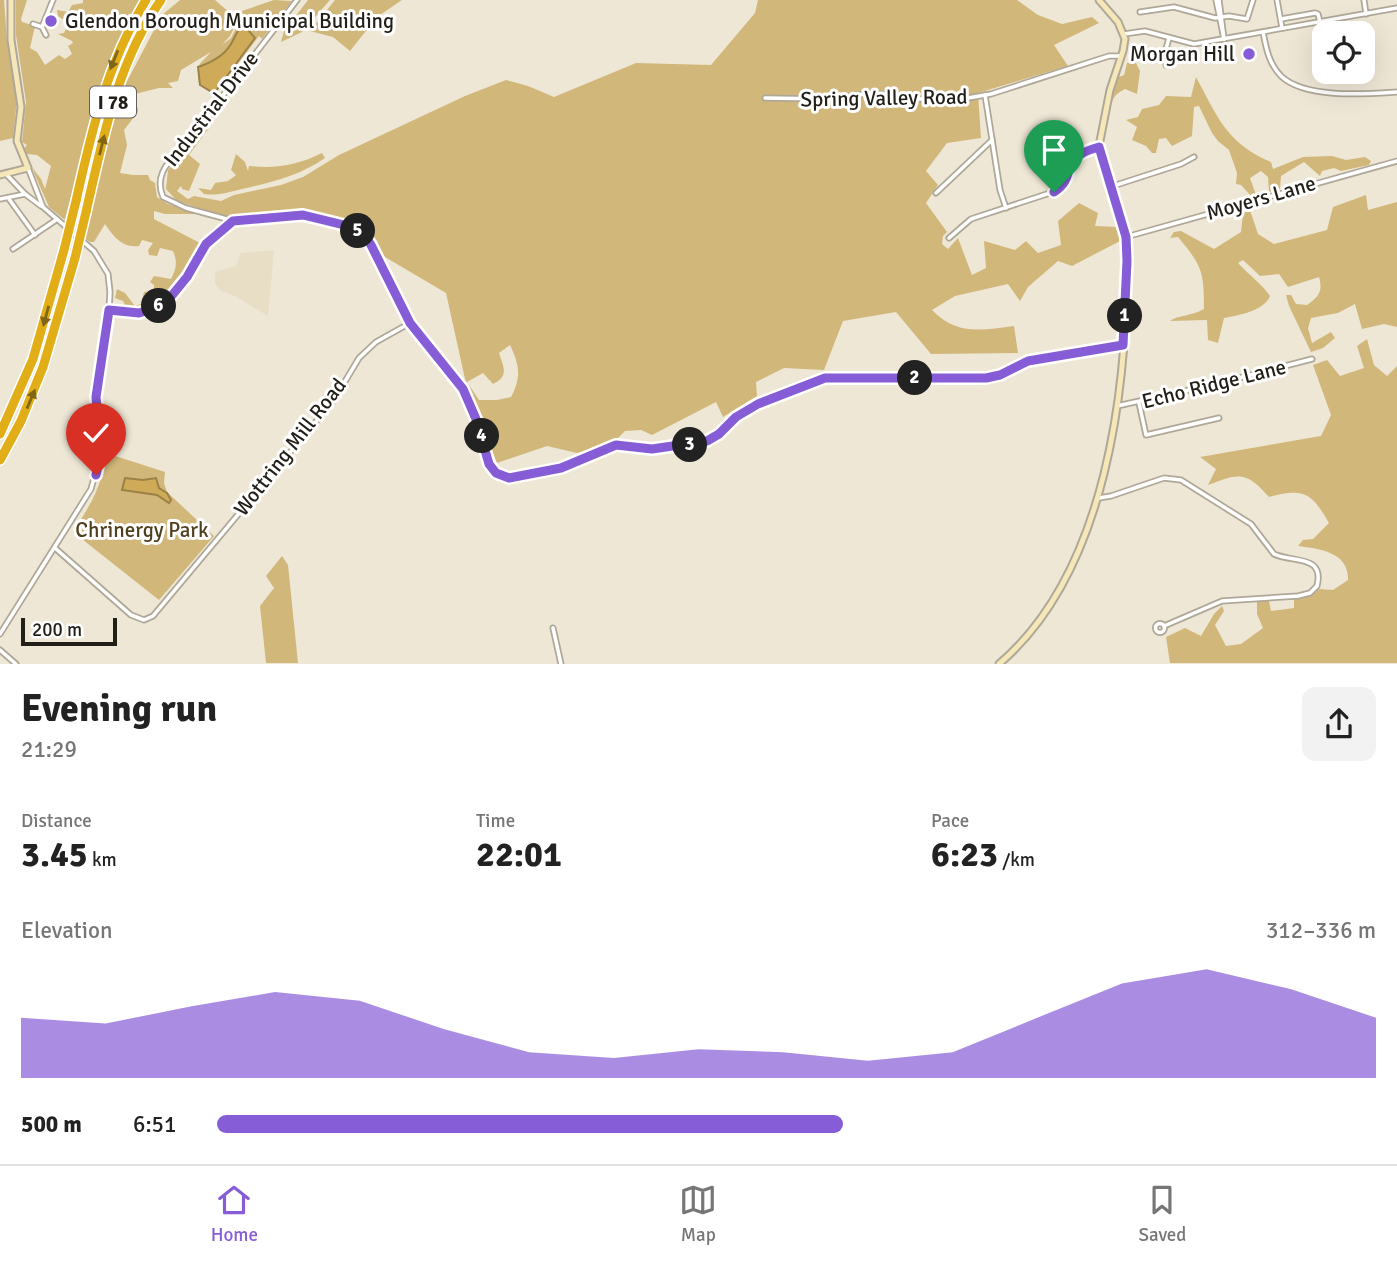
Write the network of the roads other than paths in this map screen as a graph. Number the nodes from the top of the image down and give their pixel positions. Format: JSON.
{"nodes":[{"id":1,"x":10,"y":0,"type":"edge"},
{"id":2,"x":53,"y":0,"type":"edge"},
{"id":3,"x":146,"y":0,"type":"edge"},
{"id":4,"x":162,"y":0,"type":"edge"},
{"id":5,"x":297,"y":0,"type":"edge"},
{"id":6,"x":1099,"y":0,"type":"edge"},
{"id":7,"x":1218,"y":0,"type":"edge"},
{"id":8,"x":1277,"y":0,"type":"edge"},
{"id":9,"x":1364,"y":0,"type":"edge"},
{"id":10,"x":1253,"y":1,"type":"edge"},
{"id":11,"x":1397,"y":8,"type":"edge"},
{"id":12,"x":1140,"y":12,"type":"dead end"},
{"id":13,"x":1366,"y":14,"type":"junction"},
{"id":14,"x":1221,"y":17,"type":"junction"},
{"id":15,"x":1281,"y":19,"type":"junction"},
{"id":16,"x":1320,"y":21,"type":"edge"},
{"id":17,"x":1326,"y":21,"type":"edge"},
{"id":18,"x":1312,"y":23,"type":"edge"},
{"id":19,"x":33,"y":24,"type":"dead end"},
{"id":20,"x":42,"y":27,"type":"junction"},
{"id":21,"x":1282,"y":28,"type":"junction"},
{"id":22,"x":1263,"y":32,"type":"junction"},
{"id":23,"x":1124,"y":34,"type":"junction"},
{"id":24,"x":46,"y":35,"type":"dead end"},
{"id":25,"x":1169,"y":38,"type":"junction"},
{"id":26,"x":1224,"y":39,"type":"junction"},
{"id":27,"x":1121,"y":56,"type":"junction"},
{"id":28,"x":1166,"y":65,"type":"dead end"},
{"id":29,"x":1397,"y":92,"type":"edge"},
{"id":30,"x":985,"y":95,"type":"junction"},
{"id":31,"x":765,"y":98,"type":"dead end"},
{"id":32,"x":992,"y":140,"type":"junction"},
{"id":33,"x":1099,"y":147,"type":"junction"},
{"id":34,"x":1194,"y":157,"type":"dead end"},
{"id":35,"x":1397,"y":160,"type":"edge"},
{"id":36,"x":28,"y":168,"type":"junction"},
{"id":37,"x":3,"y":175,"type":"edge"},
{"id":38,"x":1110,"y":187,"type":"junction"},
{"id":39,"x":936,"y":193,"type":"dead end"},
{"id":40,"x":25,"y":194,"type":"junction"},
{"id":41,"x":9,"y":199,"type":"junction"},
{"id":42,"x":0,"y":200,"type":"edge"},
{"id":43,"x":43,"y":207,"type":"junction"},
{"id":44,"x":1006,"y":208,"type":"junction"},
{"id":45,"x":56,"y":220,"type":"junction"},
{"id":46,"x":233,"y":221,"type":"junction"},
{"id":47,"x":35,"y":235,"type":"junction"},
{"id":48,"x":1126,"y":237,"type":"junction"},
{"id":49,"x":949,"y":238,"type":"dead end"},
{"id":50,"x":13,"y":249,"type":"dead end"},
{"id":51,"x":109,"y":310,"type":"junction"},
{"id":52,"x":410,"y":323,"type":"junction"},
{"id":53,"x":1123,"y":345,"type":"junction"},
{"id":54,"x":1312,"y":359,"type":"dead end"},
{"id":55,"x":1139,"y":403,"type":"junction"},
{"id":56,"x":1117,"y":407,"type":"junction"},
{"id":57,"x":1219,"y":418,"type":"dead end"},
{"id":58,"x":0,"y":434,"type":"edge"},
{"id":59,"x":0,"y":460,"type":"edge"},
{"id":60,"x":1099,"y":498,"type":"junction"},
{"id":61,"x":55,"y":548,"type":"junction"},
{"id":62,"x":1164,"y":626,"type":"dead end"},
{"id":63,"x":553,"y":628,"type":"dead end"},
{"id":64,"x":0,"y":634,"type":"edge"},
{"id":65,"x":0,"y":650,"type":"edge"},
{"id":66,"x":16,"y":663,"type":"edge"},
{"id":67,"x":561,"y":663,"type":"edge"},
{"id":68,"x":999,"y":663,"type":"edge"}],
"edges":[{"from":1,"to":36,"type":"main road"},
{"from":2,"to":20,"type":"street"},
{"from":3,"to":58,"type":"highway","number":"I 78","one_way":true,"bridge":true},
{"from":59,"to":4,"type":"highway","number":"I 78","one_way":true,"bridge":true},
{"from":5,"to":46,"type":"street","name":"Industrial Drive"},
{"from":6,"to":23,"type":"main road"},
{"from":7,"to":14,"type":"street"},
{"from":8,"to":15,"type":"street"},
{"from":9,"to":13,"type":"street"},
{"from":10,"to":14,"type":"street"},
{"from":11,"to":13,"type":"street"},
{"from":12,"to":14,"type":"street"},
{"from":13,"to":17,"type":"street"},
{"from":14,"to":26,"type":"street"},
{"from":15,"to":16,"type":"street"},
{"from":15,"to":21,"type":"street"},
{"from":18,"to":21,"type":"street"},
{"from":19,"to":20,"type":"street"},
{"from":20,"to":24,"type":"street"},
{"from":21,"to":22,"type":"street"},
{"from":22,"to":26,"type":"street"},
{"from":22,"to":29,"type":"street"},
{"from":23,"to":25,"type":"street"},
{"from":23,"to":27,"type":"main road"},
{"from":25,"to":26,"type":"street"},
{"from":25,"to":28,"type":"street"},
{"from":27,"to":30,"type":"street","name":"Spring Valley Road"},
{"from":27,"to":33,"type":"main road"},
{"from":30,"to":31,"type":"street","name":"Spring Valley Road"},
{"from":30,"to":32,"type":"street"},
{"from":32,"to":39,"type":"street"},
{"from":32,"to":44,"type":"street"},
{"from":33,"to":38,"type":"main road"},
{"from":33,"to":44,"type":"street"},
{"from":34,"to":38,"type":"street"},
{"from":35,"to":48,"type":"street","name":"Moyers Lane"},
{"from":36,"to":37,"type":"main road"},
{"from":36,"to":43,"type":"street"},
{"from":37,"to":40,"type":"street"},
{"from":38,"to":48,"type":"main road"},
{"from":40,"to":41,"type":"street"},
{"from":40,"to":43,"type":"street"},
{"from":41,"to":42,"type":"street"},
{"from":41,"to":47,"type":"street"},
{"from":43,"to":45,"type":"street"},
{"from":44,"to":49,"type":"street"},
{"from":45,"to":47,"type":"street"},
{"from":45,"to":51,"type":"street"},
{"from":46,"to":51,"type":"street"},
{"from":46,"to":52,"type":"street"},
{"from":47,"to":50,"type":"street"},
{"from":48,"to":53,"type":"main road"},
{"from":51,"to":61,"type":"street"},
{"from":52,"to":53,"type":"street"},
{"from":52,"to":61,"type":"street","name":"Wottring Mill Road"},
{"from":53,"to":56,"type":"main road"},
{"from":54,"to":55,"type":"street","name":"Echo Ridge Lane"},
{"from":55,"to":56,"type":"street","name":"Echo Ridge Lane"},
{"from":55,"to":57,"type":"street"},
{"from":56,"to":60,"type":"main road"},
{"from":60,"to":62,"type":"street"},
{"from":60,"to":68,"type":"main road"},
{"from":61,"to":64,"type":"street"},
{"from":63,"to":67,"type":"street"},
{"from":65,"to":66,"type":"street"}]}
